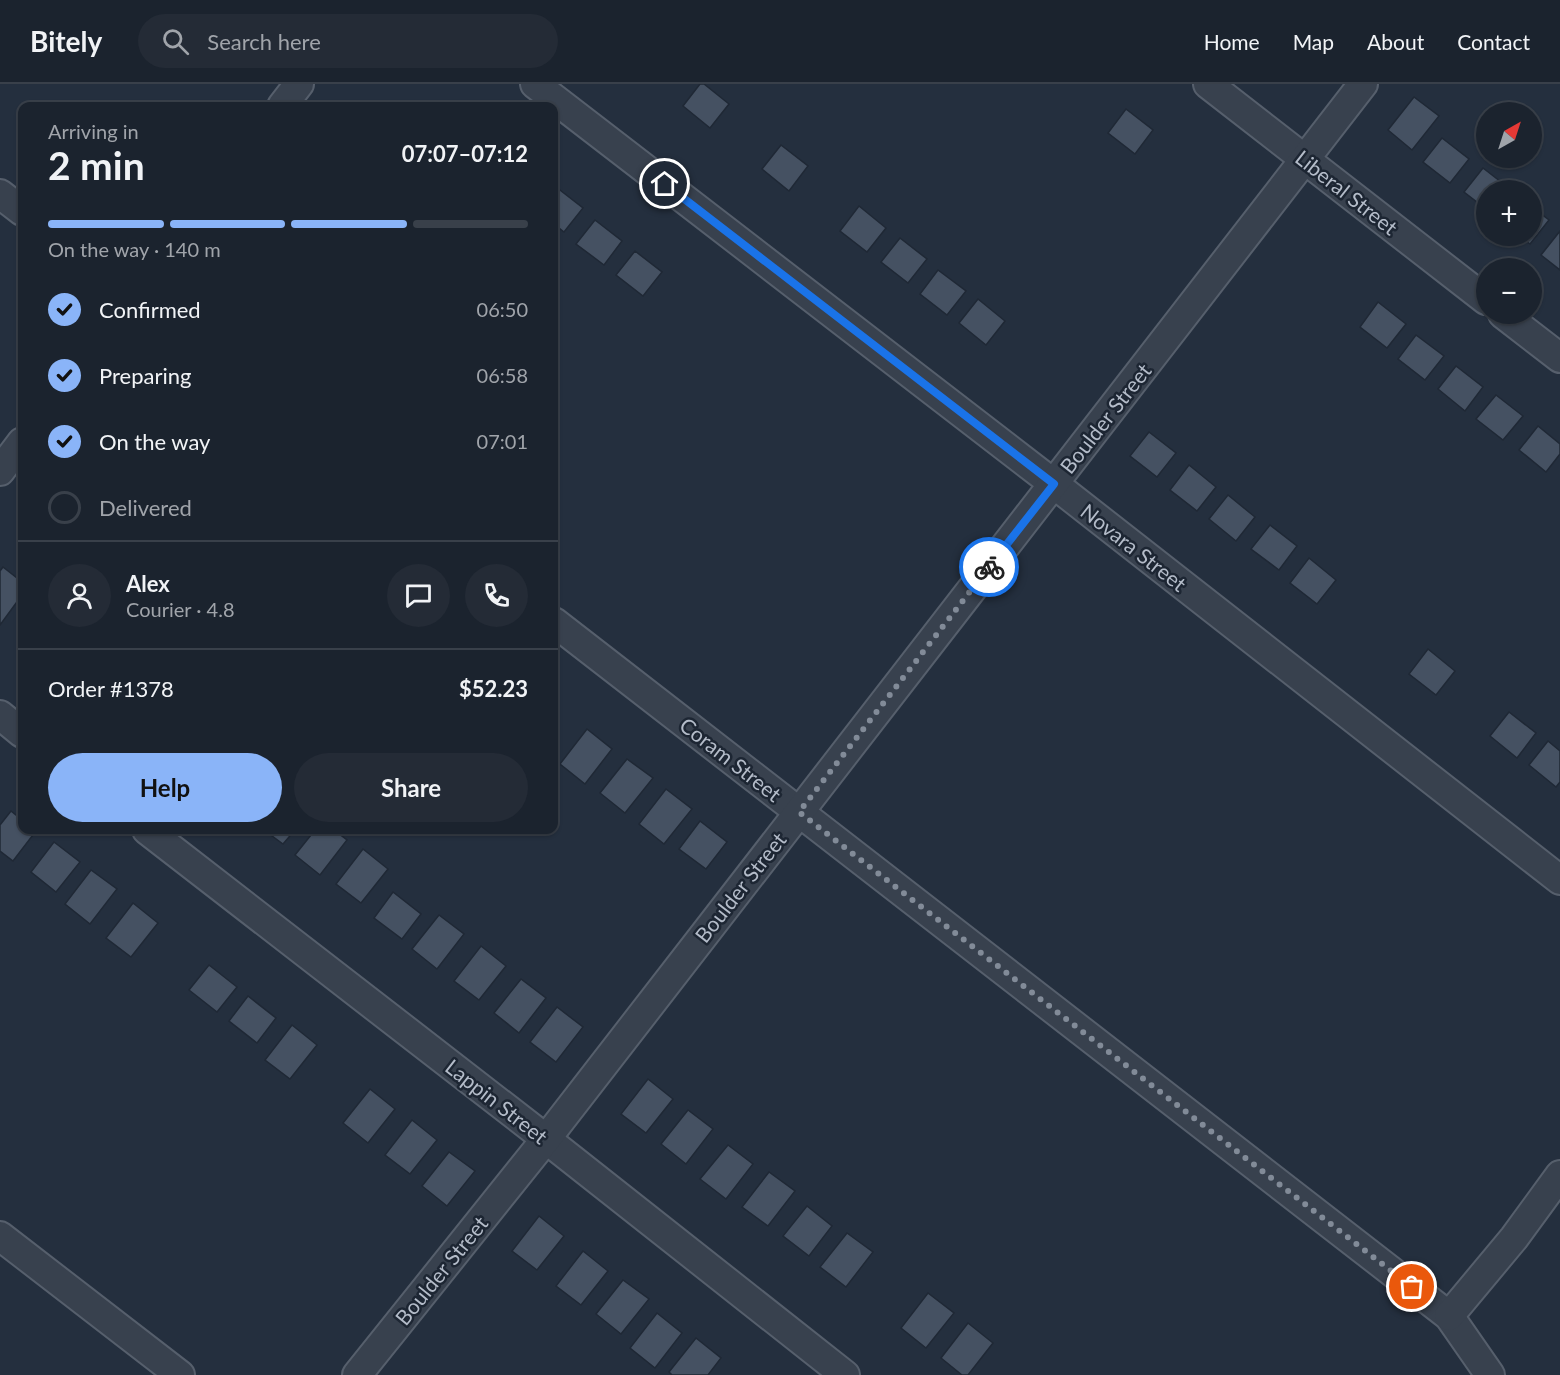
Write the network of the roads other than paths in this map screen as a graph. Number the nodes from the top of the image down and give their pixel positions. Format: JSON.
{"nodes":[{"id":1,"x":299,"y":84,"type":"edge"},
{"id":2,"x":535,"y":84,"type":"edge"},
{"id":3,"x":1208,"y":84,"type":"edge"},
{"id":4,"x":1363,"y":84,"type":"edge"},
{"id":5,"x":285,"y":102,"type":"edge"},
{"id":6,"x":1305,"y":159,"type":"junction"},
{"id":7,"x":0,"y":194,"type":"edge"},
{"id":8,"x":18,"y":208,"type":"edge"},
{"id":9,"x":1476,"y":292,"type":"edge"},
{"id":10,"x":1516,"y":324,"type":"edge"},
{"id":11,"x":1560,"y":358,"type":"edge"},
{"id":12,"x":18,"y":447,"type":"edge"},
{"id":13,"x":0,"y":471,"type":"edge"},
{"id":14,"x":1054,"y":484,"type":"junction"},
{"id":15,"x":558,"y":625,"type":"edge"},
{"id":16,"x":0,"y":715,"type":"edge"},
{"id":17,"x":18,"y":730,"type":"edge"},
{"id":18,"x":799,"y":812,"type":"junction"},
{"id":19,"x":152,"y":834,"type":"edge"},
{"id":20,"x":1560,"y":880,"type":"edge"},
{"id":21,"x":546,"y":1139,"type":"junction"},
{"id":22,"x":1560,"y":1175,"type":"edge"},
{"id":23,"x":0,"y":1236,"type":"edge"},
{"id":24,"x":1449,"y":1316,"type":"junction"},
{"id":25,"x":180,"y":1375,"type":"edge"},
{"id":26,"x":357,"y":1375,"type":"edge"},
{"id":27,"x":845,"y":1375,"type":"edge"},
{"id":28,"x":1490,"y":1375,"type":"edge"}],
"edges":[{"from":1,"to":5,"type":"street"},
{"from":2,"to":14,"type":"street","name":"Novara Street"},
{"from":3,"to":6,"type":"street","name":"Liberal Street"},
{"from":4,"to":6,"type":"street","name":"Boulder Street"},
{"from":6,"to":9,"type":"street","name":"Liberal Street"},
{"from":6,"to":14,"type":"street","name":"Boulder Street"},
{"from":7,"to":8,"type":"street"},
{"from":10,"to":11,"type":"street"},
{"from":12,"to":13,"type":"street"},
{"from":14,"to":18,"type":"street","name":"Boulder Street"},
{"from":14,"to":20,"type":"street","name":"Novara Street"},
{"from":15,"to":18,"type":"street","name":"Coram Street"},
{"from":16,"to":17,"type":"street"},
{"from":18,"to":21,"type":"street","name":"Boulder Street"},
{"from":18,"to":24,"type":"street","name":"Coram Street"},
{"from":19,"to":21,"type":"street","name":"Lappin Street"},
{"from":21,"to":26,"type":"street","name":"Boulder Street"},
{"from":21,"to":27,"type":"street","name":"Lappin Street"},
{"from":22,"to":24,"type":"street"},
{"from":23,"to":25,"type":"street"},
{"from":24,"to":28,"type":"street","name":"Coram Street"}]}
